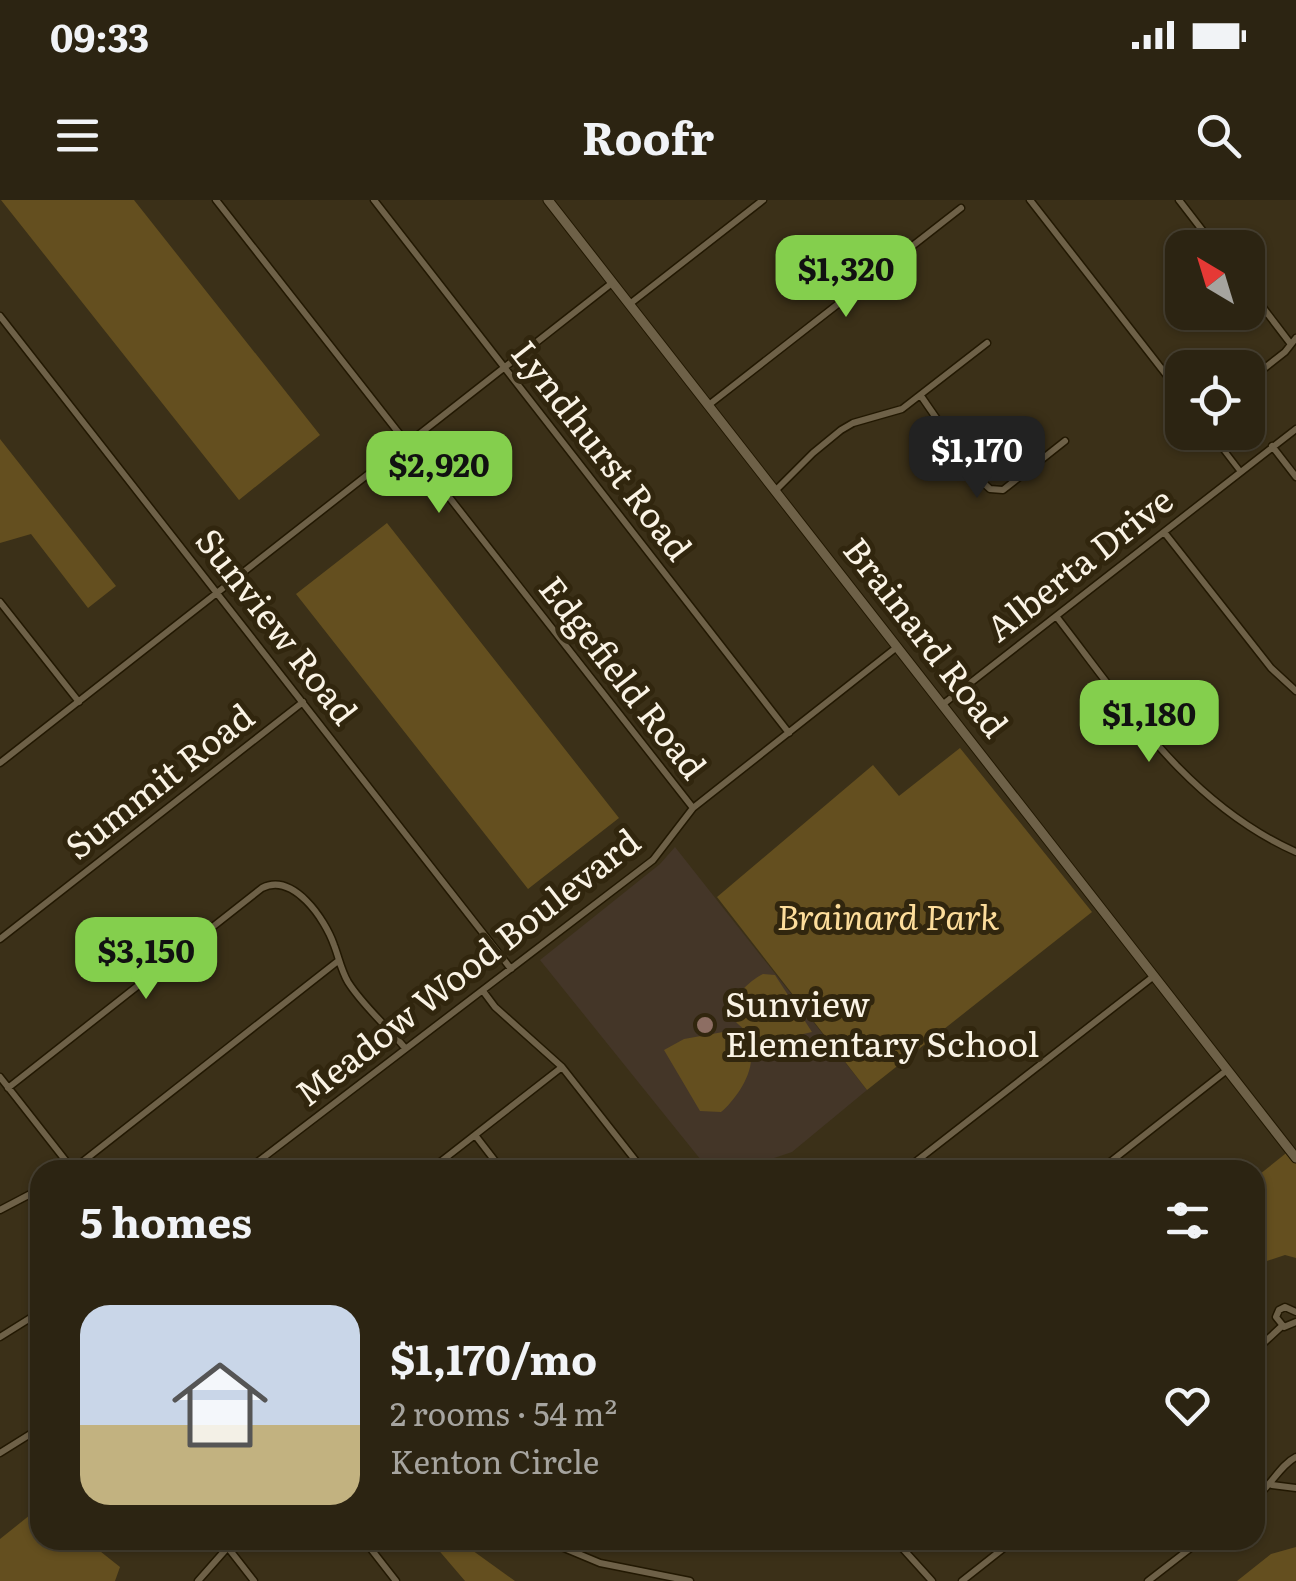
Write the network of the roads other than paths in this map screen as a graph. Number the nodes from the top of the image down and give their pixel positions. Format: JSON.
{"nodes":[{"id":1,"x":216,"y":200,"type":"edge"},
{"id":2,"x":374,"y":200,"type":"edge"},
{"id":3,"x":763,"y":200,"type":"edge"},
{"id":4,"x":1030,"y":200,"type":"edge"},
{"id":5,"x":1179,"y":200,"type":"edge"},
{"id":6,"x":551,"y":201,"type":"edge"},
{"id":7,"x":961,"y":208,"type":"dead end"},
{"id":8,"x":1202,"y":230,"type":"edge"},
{"id":9,"x":612,"y":284,"type":"junction"},
{"id":10,"x":630,"y":303,"type":"junction"},
{"id":11,"x":1265,"y":308,"type":"edge"},
{"id":12,"x":0,"y":316,"type":"edge"},
{"id":13,"x":1293,"y":340,"type":"edge"},
{"id":14,"x":987,"y":343,"type":"dead end"},
{"id":15,"x":505,"y":367,"type":"junction"},
{"id":16,"x":1265,"y":368,"type":"edge"},
{"id":17,"x":1165,"y":374,"type":"edge"},
{"id":18,"x":921,"y":396,"type":"junction"},
{"id":19,"x":710,"y":404,"type":"junction"},
{"id":20,"x":1296,"y":428,"type":"edge"},
{"id":21,"x":1065,"y":442,"type":"dead end"},
{"id":22,"x":405,"y":443,"type":"junction"},
{"id":23,"x":1272,"y":446,"type":"junction"},
{"id":24,"x":1224,"y":450,"type":"edge"},
{"id":25,"x":1240,"y":471,"type":"junction"},
{"id":26,"x":1296,"y":477,"type":"edge"},
{"id":27,"x":775,"y":491,"type":"junction"},
{"id":28,"x":1164,"y":532,"type":"junction"},
{"id":29,"x":217,"y":593,"type":"junction"},
{"id":30,"x":0,"y":602,"type":"edge"},
{"id":31,"x":1056,"y":616,"type":"junction"},
{"id":32,"x":897,"y":648,"type":"junction"},
{"id":33,"x":1296,"y":691,"type":"edge"},
{"id":34,"x":79,"y":702,"type":"junction"},
{"id":35,"x":303,"y":702,"type":"junction"},
{"id":36,"x":942,"y":705,"type":"junction"},
{"id":37,"x":789,"y":733,"type":"junction"},
{"id":38,"x":0,"y":763,"type":"edge"},
{"id":39,"x":693,"y":808,"type":"junction"},
{"id":40,"x":1296,"y":852,"type":"edge"},
{"id":41,"x":0,"y":939,"type":"edge"},
{"id":42,"x":338,"y":961,"type":"junction"},
{"id":43,"x":511,"y":969,"type":"junction"},
{"id":44,"x":1154,"y":976,"type":"junction"},
{"id":45,"x":483,"y":991,"type":"junction"},
{"id":46,"x":405,"y":1048,"type":"junction"},
{"id":47,"x":562,"y":1067,"type":"junction"},
{"id":48,"x":1228,"y":1070,"type":"junction"},
{"id":49,"x":0,"y":1078,"type":"edge"},
{"id":50,"x":8,"y":1088,"type":"junction"},
{"id":51,"x":475,"y":1135,"type":"junction"},
{"id":52,"x":1296,"y":1158,"type":"edge"},
{"id":53,"x":65,"y":1160,"type":"edge"},
{"id":54,"x":86,"y":1160,"type":"edge"},
{"id":55,"x":260,"y":1160,"type":"edge"},
{"id":56,"x":443,"y":1160,"type":"edge"},
{"id":57,"x":494,"y":1160,"type":"edge"},
{"id":58,"x":635,"y":1160,"type":"edge"},
{"id":59,"x":919,"y":1160,"type":"edge"},
{"id":60,"x":1113,"y":1160,"type":"edge"},
{"id":61,"x":30,"y":1194,"type":"edge"},
{"id":62,"x":0,"y":1210,"type":"edge"},
{"id":63,"x":1296,"y":1312,"type":"edge"},
{"id":64,"x":30,"y":1318,"type":"edge"},
{"id":65,"x":1296,"y":1322,"type":"edge"},
{"id":66,"x":1282,"y":1326,"type":"junction"},
{"id":67,"x":0,"y":1337,"type":"edge"},
{"id":68,"x":1265,"y":1342,"type":"edge"},
{"id":69,"x":30,"y":1434,"type":"edge"},
{"id":70,"x":0,"y":1453,"type":"edge"},
{"id":71,"x":1296,"y":1457,"type":"edge"},
{"id":72,"x":1272,"y":1485,"type":"junction"},
{"id":73,"x":1296,"y":1488,"type":"edge"},
{"id":74,"x":1265,"y":1490,"type":"edge"},
{"id":75,"x":221,"y":1550,"type":"edge"},
{"id":76,"x":230,"y":1550,"type":"edge"},
{"id":77,"x":372,"y":1550,"type":"edge"},
{"id":78,"x":568,"y":1550,"type":"edge"},
{"id":79,"x":904,"y":1550,"type":"edge"},
{"id":80,"x":1001,"y":1550,"type":"edge"},
{"id":81,"x":1188,"y":1550,"type":"edge"},
{"id":82,"x":198,"y":1581,"type":"edge"},
{"id":83,"x":254,"y":1581,"type":"edge"},
{"id":84,"x":396,"y":1581,"type":"edge"},
{"id":85,"x":690,"y":1581,"type":"edge"},
{"id":86,"x":932,"y":1581,"type":"edge"},
{"id":87,"x":962,"y":1581,"type":"edge"},
{"id":88,"x":1148,"y":1581,"type":"edge"}],
"edges":[{"from":1,"to":22,"type":"street","name":"Edgefield Road"},
{"from":2,"to":15,"type":"street","name":"Lyndhurst Road"},
{"from":3,"to":10,"type":"street"},
{"from":4,"to":17,"type":"street"},
{"from":5,"to":8,"type":"street"},
{"from":6,"to":9,"type":"main road","name":"Brainard Road"},
{"from":7,"to":19,"type":"street"},
{"from":9,"to":10,"type":"main road","name":"Brainard Road"},
{"from":9,"to":15,"type":"street"},
{"from":10,"to":19,"type":"main road","name":"Brainard Road"},
{"from":11,"to":13,"type":"street"},
{"from":12,"to":29,"type":"street","name":"Sunview Road"},
{"from":13,"to":16,"type":"street"},
{"from":14,"to":18,"type":"street"},
{"from":15,"to":22,"type":"street"},
{"from":15,"to":37,"type":"street","name":"Lyndhurst Road"},
{"from":18,"to":21,"type":"street"},
{"from":18,"to":27,"type":"street"},
{"from":19,"to":27,"type":"main road","name":"Brainard Road"},
{"from":20,"to":23,"type":"street","name":"Alberta Drive"},
{"from":22,"to":29,"type":"street"},
{"from":22,"to":39,"type":"street","name":"Edgefield Road"},
{"from":23,"to":25,"type":"street","name":"Alberta Drive"},
{"from":23,"to":26,"type":"street"},
{"from":24,"to":25,"type":"street"},
{"from":25,"to":28,"type":"street","name":"Alberta Drive"},
{"from":27,"to":32,"type":"main road","name":"Brainard Road"},
{"from":28,"to":31,"type":"street","name":"Alberta Drive"},
{"from":28,"to":33,"type":"street"},
{"from":29,"to":34,"type":"street"},
{"from":29,"to":35,"type":"street","name":"Sunview Road"},
{"from":30,"to":34,"type":"street"},
{"from":31,"to":36,"type":"street","name":"Alberta Drive"},
{"from":31,"to":40,"type":"street"},
{"from":32,"to":36,"type":"main road","name":"Brainard Road"},
{"from":32,"to":37,"type":"street","name":"Meadow Wood Boulevard"},
{"from":34,"to":38,"type":"street"},
{"from":35,"to":41,"type":"street","name":"Summit Road"},
{"from":35,"to":43,"type":"street","name":"Sunview Road"},
{"from":36,"to":44,"type":"main road","name":"Brainard Road"},
{"from":37,"to":39,"type":"street","name":"Meadow Wood Boulevard"},
{"from":39,"to":43,"type":"street","name":"Meadow Wood Boulevard"},
{"from":42,"to":46,"type":"street"},
{"from":42,"to":50,"type":"street"},
{"from":42,"to":54,"type":"street"},
{"from":43,"to":45,"type":"street","name":"Meadow Wood Boulevard"},
{"from":44,"to":48,"type":"main road","name":"Brainard Road"},
{"from":44,"to":59,"type":"street"},
{"from":45,"to":46,"type":"street","name":"Meadow Wood Boulevard"},
{"from":45,"to":47,"type":"street"},
{"from":46,"to":55,"type":"street","name":"Meadow Wood Boulevard"},
{"from":47,"to":51,"type":"street"},
{"from":47,"to":58,"type":"street"},
{"from":48,"to":52,"type":"main road","name":"Brainard Road"},
{"from":48,"to":60,"type":"street"},
{"from":49,"to":50,"type":"street"},
{"from":50,"to":53,"type":"street"},
{"from":51,"to":56,"type":"street"},
{"from":51,"to":57,"type":"street"},
{"from":61,"to":62,"type":"street"},
{"from":63,"to":66,"type":"street"},
{"from":64,"to":67,"type":"street"},
{"from":65,"to":66,"type":"street"},
{"from":66,"to":68,"type":"street"},
{"from":69,"to":70,"type":"street"},
{"from":71,"to":72,"type":"street"},
{"from":72,"to":73,"type":"street"},
{"from":72,"to":74,"type":"street"},
{"from":75,"to":82,"type":"street"},
{"from":76,"to":83,"type":"street"},
{"from":77,"to":84,"type":"street"},
{"from":78,"to":85,"type":"street"},
{"from":79,"to":86,"type":"street"},
{"from":80,"to":87,"type":"street"},
{"from":81,"to":88,"type":"street"}]}
